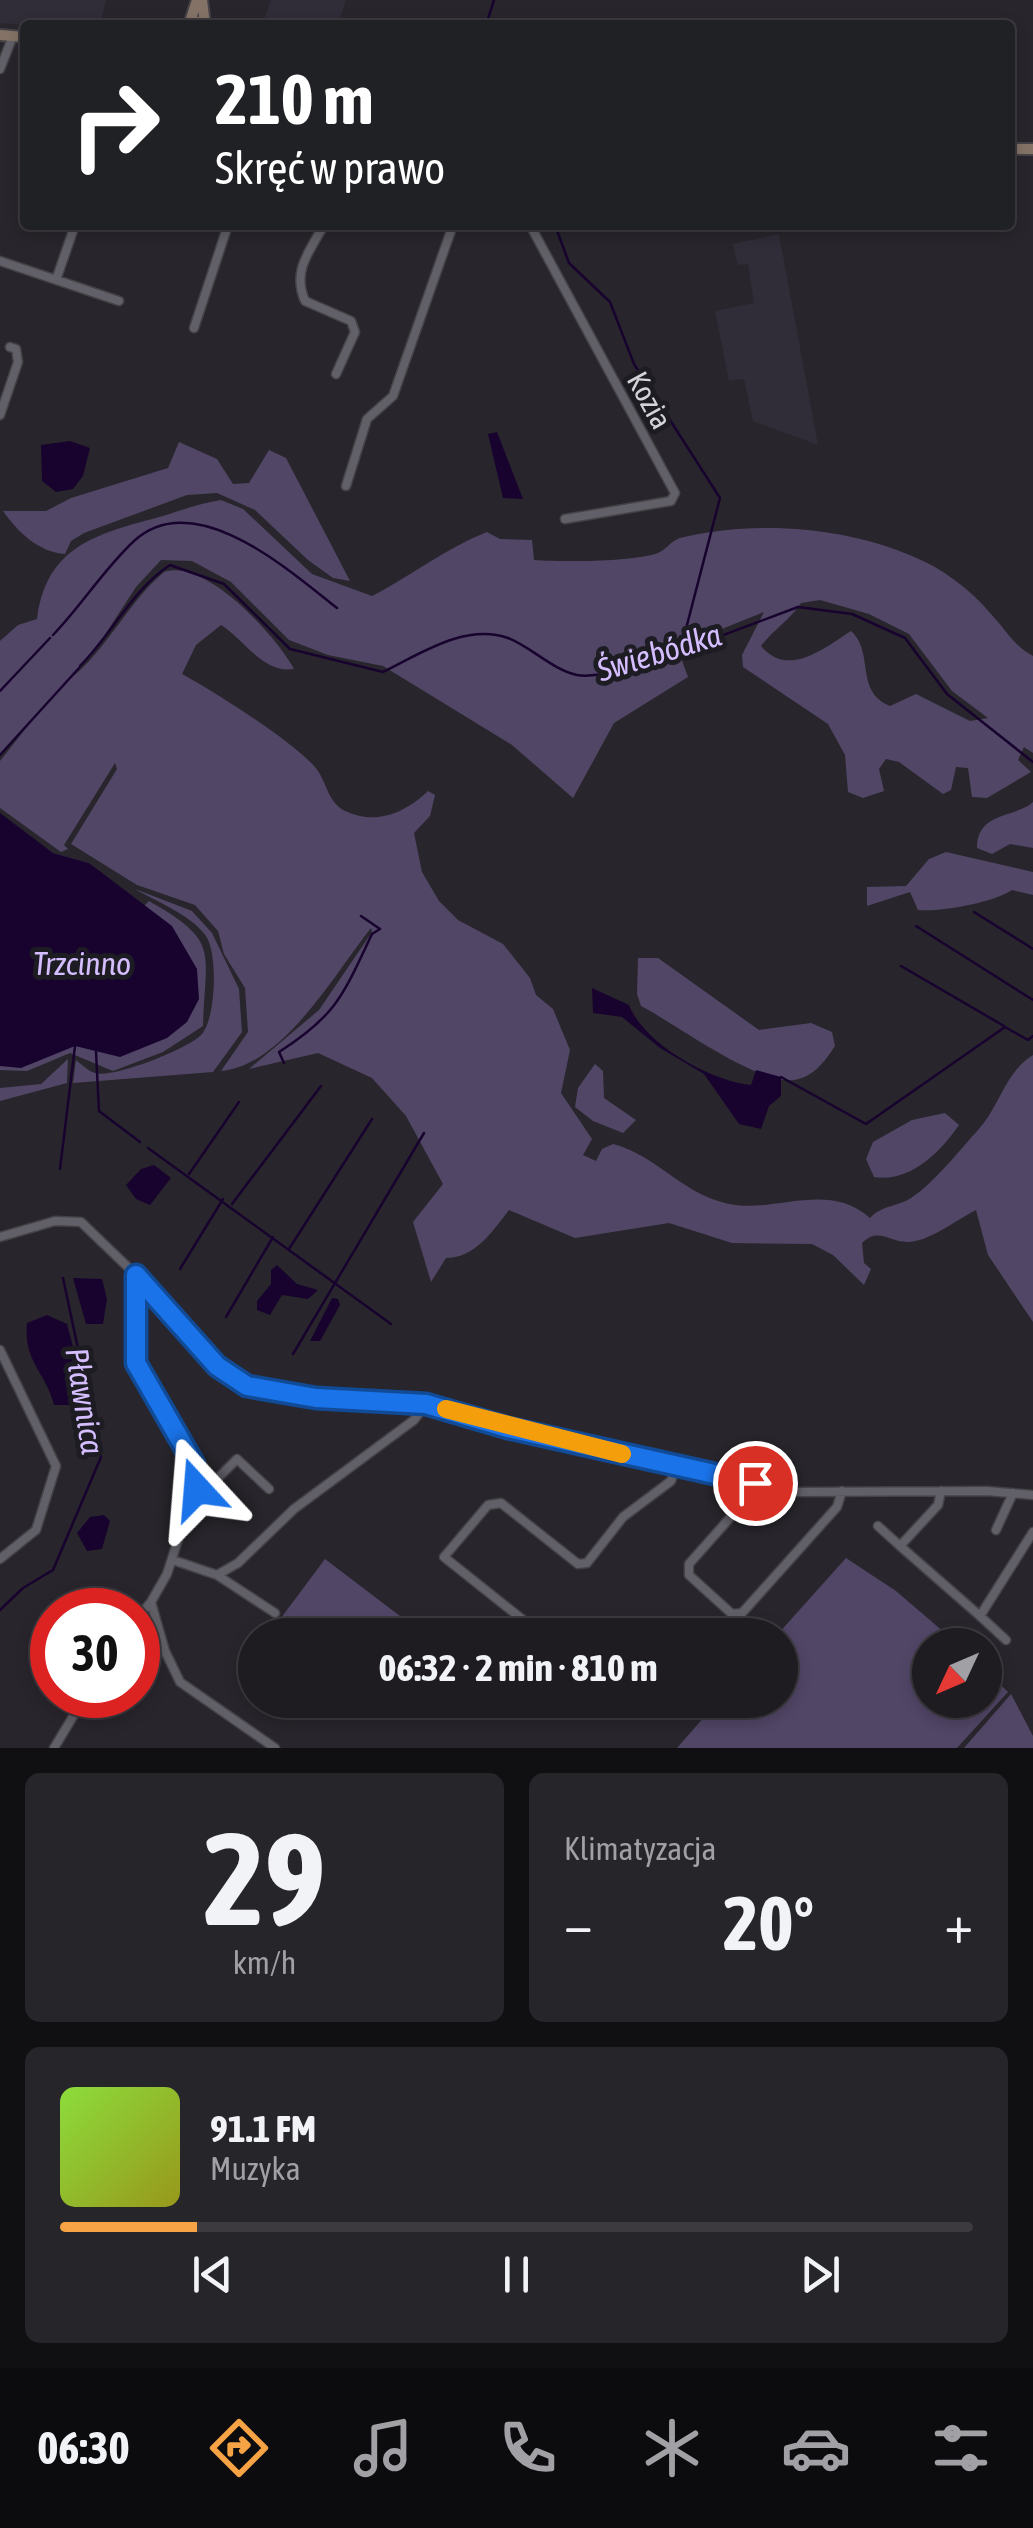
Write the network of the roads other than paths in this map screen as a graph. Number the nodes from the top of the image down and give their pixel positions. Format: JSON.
{"nodes":[{"id":1,"x":0,"y":35,"type":"edge"},
{"id":2,"x":19,"y":37,"type":"edge"},
{"id":3,"x":0,"y":68,"type":"edge"},
{"id":4,"x":73,"y":230,"type":"edge"},
{"id":5,"x":226,"y":230,"type":"edge"},
{"id":6,"x":321,"y":230,"type":"edge"},
{"id":7,"x":451,"y":230,"type":"edge"},
{"id":8,"x":533,"y":230,"type":"edge"},
{"id":9,"x":0,"y":260,"type":"edge"},
{"id":10,"x":56,"y":280,"type":"junction"},
{"id":11,"x":119,"y":302,"type":"dead end"},
{"id":12,"x":194,"y":328,"type":"dead end"},
{"id":13,"x":10,"y":346,"type":"dead end"},
{"id":14,"x":336,"y":374,"type":"dead end"},
{"id":15,"x":0,"y":415,"type":"edge"},
{"id":16,"x":346,"y":486,"type":"dead end"},
{"id":17,"x":565,"y":519,"type":"dead end"},
{"id":18,"x":0,"y":1237,"type":"edge"},
{"id":19,"x":136,"y":1275,"type":"junction"},
{"id":20,"x":0,"y":1350,"type":"edge"},
{"id":21,"x":426,"y":1404,"type":"junction"},
{"id":22,"x":676,"y":1466,"type":"junction"},
{"id":23,"x":755,"y":1483,"type":"junction"},
{"id":24,"x":197,"y":1484,"type":"junction"},
{"id":25,"x":269,"y":1490,"type":"dead end"},
{"id":26,"x":842,"y":1491,"type":"junction"},
{"id":27,"x":941,"y":1491,"type":"junction"},
{"id":28,"x":1014,"y":1493,"type":"junction"},
{"id":29,"x":1033,"y":1495,"type":"edge"},
{"id":30,"x":878,"y":1526,"type":"dead end"},
{"id":31,"x":996,"y":1530,"type":"dead end"},
{"id":32,"x":1033,"y":1532,"type":"edge"},
{"id":33,"x":900,"y":1546,"type":"junction"},
{"id":34,"x":0,"y":1559,"type":"edge"},
{"id":35,"x":173,"y":1560,"type":"junction"},
{"id":36,"x":217,"y":1575,"type":"junction"},
{"id":37,"x":158,"y":1588,"type":"edge"},
{"id":38,"x":275,"y":1612,"type":"dead end"},
{"id":39,"x":980,"y":1616,"type":"junction"},
{"id":40,"x":521,"y":1618,"type":"edge"},
{"id":41,"x":160,"y":1634,"type":"edge"},
{"id":42,"x":1006,"y":1640,"type":"dead end"},
{"id":43,"x":72,"y":1718,"type":"edge"},
{"id":44,"x":54,"y":1748,"type":"edge"},
{"id":45,"x":276,"y":1748,"type":"edge"}],
"edges":[{"from":1,"to":2,"type":"street"},
{"from":2,"to":3,"type":"street"},
{"from":4,"to":10,"type":"street"},
{"from":5,"to":12,"type":"street"},
{"from":6,"to":14,"type":"street"},
{"from":7,"to":16,"type":"street"},
{"from":8,"to":17,"type":"street","name":"Kozia"},
{"from":9,"to":10,"type":"street"},
{"from":10,"to":11,"type":"street"},
{"from":13,"to":15,"type":"street"},
{"from":18,"to":19,"type":"street"},
{"from":19,"to":21,"type":"street"},
{"from":19,"to":24,"type":"street"},
{"from":20,"to":34,"type":"street"},
{"from":21,"to":22,"type":"street"},
{"from":21,"to":36,"type":"street"},
{"from":22,"to":23,"type":"street"},
{"from":22,"to":40,"type":"street"},
{"from":23,"to":26,"type":"street"},
{"from":23,"to":26,"type":"street"},
{"from":24,"to":25,"type":"street"},
{"from":24,"to":35,"type":"street"},
{"from":26,"to":27,"type":"street"},
{"from":27,"to":28,"type":"street"},
{"from":27,"to":33,"type":"street"},
{"from":28,"to":29,"type":"street"},
{"from":28,"to":31,"type":"street"},
{"from":30,"to":33,"type":"street"},
{"from":32,"to":39,"type":"street"},
{"from":33,"to":39,"type":"street"},
{"from":35,"to":36,"type":"street"},
{"from":35,"to":37,"type":"street"},
{"from":36,"to":38,"type":"street"},
{"from":39,"to":42,"type":"street"},
{"from":41,"to":45,"type":"street"},
{"from":43,"to":44,"type":"street"}]}
